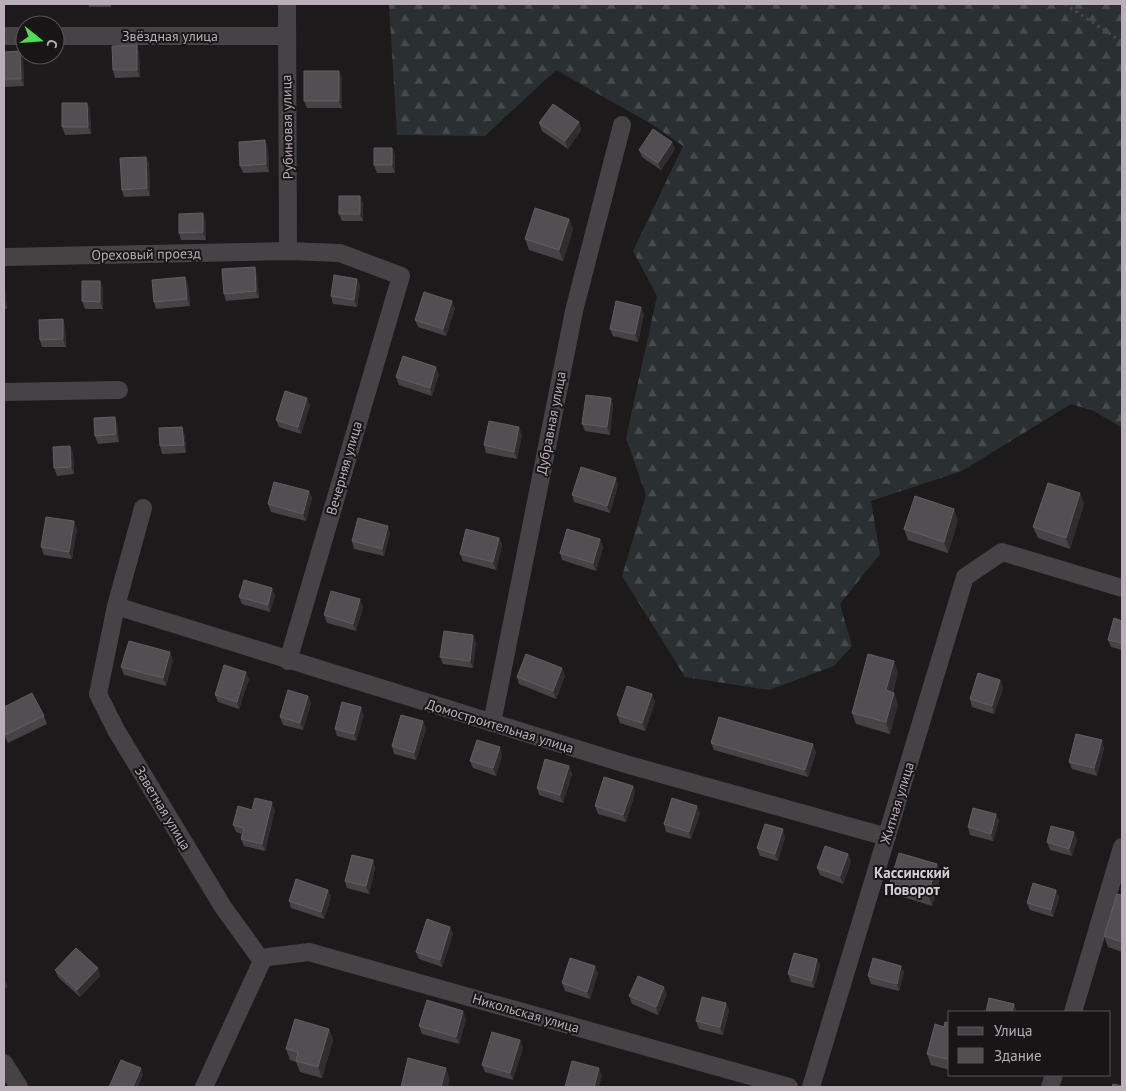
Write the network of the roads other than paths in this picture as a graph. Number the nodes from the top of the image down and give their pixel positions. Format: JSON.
{"nodes":[{"id":1,"x":287,"y":4,"type":"edge"},
{"id":2,"x":65,"y":36,"type":"edge"},
{"id":3,"x":286,"y":36,"type":"junction"},
{"id":4,"x":622,"y":125,"type":"dead end"},
{"id":5,"x":288,"y":251,"type":"junction"},
{"id":6,"x":4,"y":257,"type":"edge"},
{"id":7,"x":401,"y":276,"type":"joint"},
{"id":8,"x":118,"y":390,"type":"dead end"},
{"id":9,"x":4,"y":392,"type":"edge"},
{"id":10,"x":143,"y":508,"type":"dead end"},
{"id":11,"x":1122,"y":588,"type":"edge"},
{"id":12,"x":116,"y":606,"type":"junction"},
{"id":13,"x":288,"y":661,"type":"junction"},
{"id":14,"x":492,"y":723,"type":"junction"},
{"id":15,"x":887,"y":837,"type":"junction"},
{"id":16,"x":1122,"y":847,"type":"edge"},
{"id":17,"x":262,"y":960,"type":"junction"},
{"id":18,"x":1073,"y":1011,"type":"edge"},
{"id":19,"x":4,"y":1063,"type":"edge"},
{"id":20,"x":18,"y":1087,"type":"edge"},
{"id":21,"x":204,"y":1087,"type":"edge"},
{"id":22,"x":789,"y":1087,"type":"edge"},
{"id":23,"x":811,"y":1087,"type":"edge"}],
"edges":[{"from":1,"to":3,"type":"street","name":"Рубиновая улица"},
{"from":2,"to":3,"type":"street","name":"Звёздная улица"},
{"from":3,"to":5,"type":"street","name":"Рубиновая улица"},
{"from":4,"to":14,"type":"street","name":"Дубравная улица"},
{"from":5,"to":6,"type":"street","name":"Ореховый проезд"},
{"from":5,"to":7,"type":"street","name":"Ореховый проезд"},
{"from":7,"to":13,"type":"street","name":"Вечерняя улица"},
{"from":8,"to":9,"type":"street"},
{"from":10,"to":12,"type":"street","name":"Заветная улица"},
{"from":11,"to":15,"type":"street","name":"Житная улица"},
{"from":12,"to":13,"type":"street","name":"Домостроительная улица"},
{"from":12,"to":17,"type":"street","name":"Заветная улица"},
{"from":13,"to":14,"type":"street","name":"Домостроительная улица"},
{"from":14,"to":15,"type":"street","name":"Домостроительная улица"},
{"from":15,"to":23,"type":"street","name":"Житная улица"},
{"from":16,"to":18,"type":"street"},
{"from":17,"to":21,"type":"street"},
{"from":17,"to":22,"type":"street","name":"Никольская улица"},
{"from":19,"to":20,"type":"street"}]}
